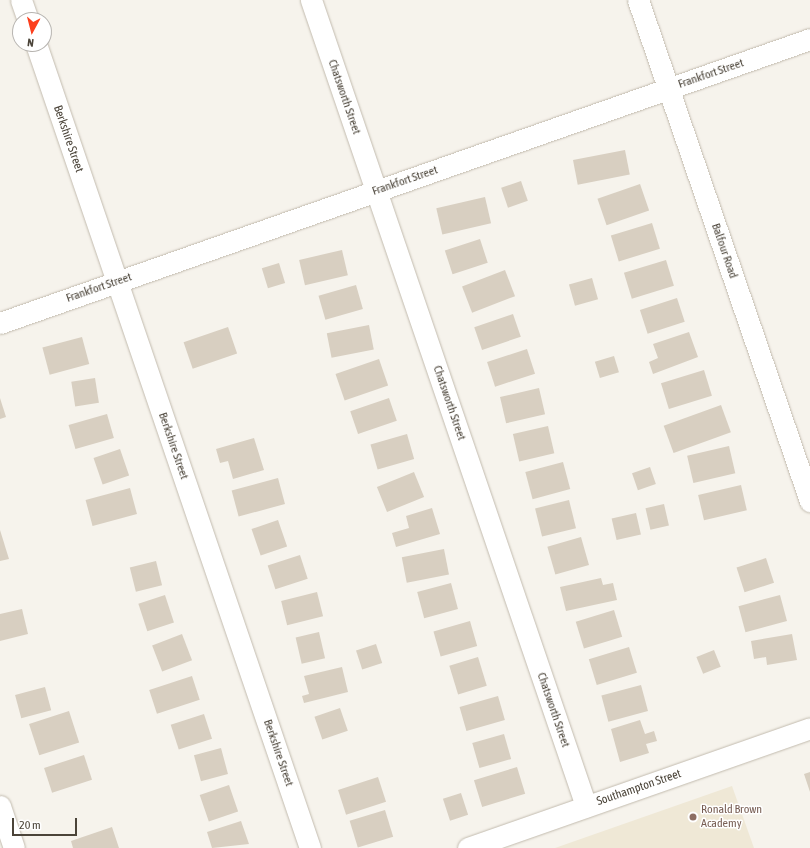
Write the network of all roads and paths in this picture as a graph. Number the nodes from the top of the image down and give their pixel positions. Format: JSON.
{"nodes":[{"id":1,"x":21,"y":0,"type":"edge"},
{"id":2,"x":311,"y":0,"type":"edge"},
{"id":3,"x":638,"y":0,"type":"edge"},
{"id":4,"x":25,"y":12,"type":"edge"},
{"id":5,"x":810,"y":39,"type":"edge"},
{"id":6,"x":39,"y":52,"type":"edge"},
{"id":7,"x":668,"y":89,"type":"junction"},
{"id":8,"x":376,"y":191,"type":"junction"},
{"id":9,"x":116,"y":282,"type":"junction"},
{"id":10,"x":0,"y":323,"type":"edge"},
{"id":11,"x":810,"y":501,"type":"edge"},
{"id":12,"x":810,"y":728,"type":"edge"},
{"id":13,"x":0,"y":806,"type":"edge"},
{"id":14,"x":586,"y":806,"type":"junction"},
{"id":15,"x":14,"y":848,"type":"edge"},
{"id":16,"x":310,"y":848,"type":"edge"},
{"id":17,"x":468,"y":848,"type":"edge"}],
"edges":[{"from":1,"to":4,"type":"street"},
{"from":2,"to":8,"type":"street","name":"Chatsworth Street"},
{"from":3,"to":7,"type":"street","name":"Balfour Road"},
{"from":5,"to":7,"type":"street","name":"Frankfort Street"},
{"from":6,"to":9,"type":"street","name":"Berkshire Street"},
{"from":7,"to":8,"type":"street","name":"Frankfort Street"},
{"from":7,"to":11,"type":"street","name":"Balfour Road"},
{"from":8,"to":9,"type":"street","name":"Frankfort Street"},
{"from":8,"to":14,"type":"street","name":"Chatsworth Street"},
{"from":9,"to":10,"type":"street","name":"Frankfort Street"},
{"from":9,"to":16,"type":"street","name":"Berkshire Street"},
{"from":12,"to":14,"type":"street","name":"Southampton Street"},
{"from":13,"to":15,"type":"street"},
{"from":14,"to":17,"type":"street","name":"Southampton Street"}]}
